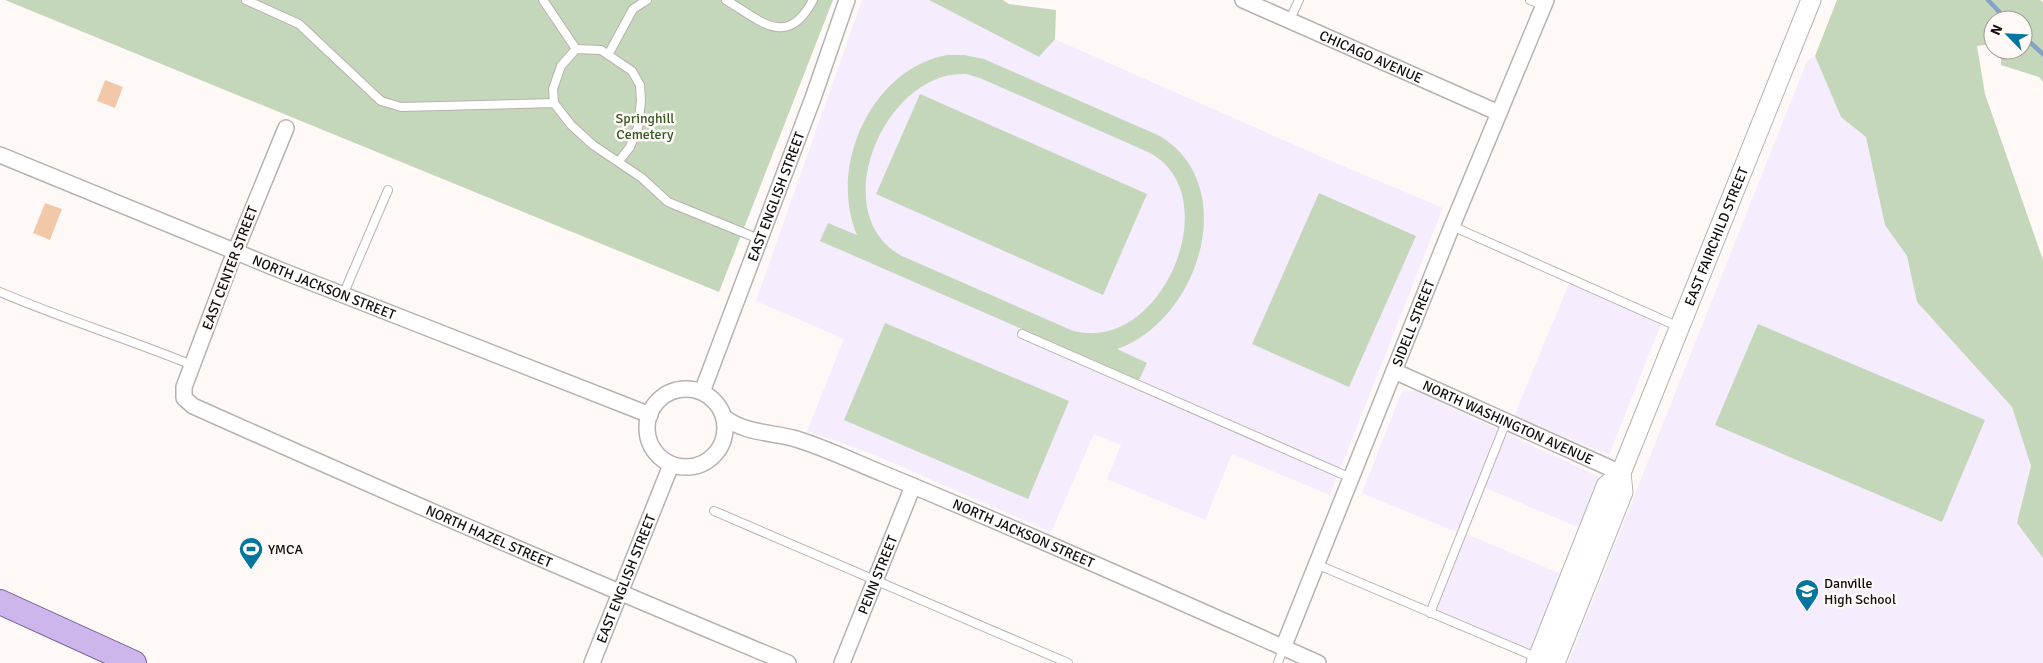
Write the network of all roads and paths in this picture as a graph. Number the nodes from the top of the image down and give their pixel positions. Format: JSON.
{"nodes":[{"id":1,"x":246,"y":0,"type":"edge"},
{"id":2,"x":543,"y":0,"type":"edge"},
{"id":3,"x":647,"y":0,"type":"edge"},
{"id":4,"x":726,"y":0,"type":"edge"},
{"id":5,"x":813,"y":0,"type":"edge"},
{"id":6,"x":847,"y":0,"type":"edge"},
{"id":7,"x":1243,"y":0,"type":"edge"},
{"id":8,"x":1299,"y":0,"type":"edge"},
{"id":9,"x":1809,"y":1,"type":"edge"},
{"id":10,"x":1540,"y":2,"type":"edge"},
{"id":11,"x":1290,"y":21,"type":"junction"},
{"id":12,"x":576,"y":48,"type":"junction"},
{"id":13,"x":608,"y":55,"type":"junction"},
{"id":14,"x":554,"y":103,"type":"junction"},
{"id":15,"x":1499,"y":113,"type":"junction"},
{"id":16,"x":286,"y":128,"type":"dead end"},
{"id":17,"x":0,"y":156,"type":"edge"},
{"id":18,"x":619,"y":162,"type":"junction"},
{"id":19,"x":388,"y":190,"type":"dead end"},
{"id":20,"x":1452,"y":226,"type":"junction"},
{"id":21,"x":759,"y":239,"type":"junction"},
{"id":22,"x":236,"y":251,"type":"junction"},
{"id":23,"x":0,"y":292,"type":"edge"},
{"id":24,"x":344,"y":295,"type":"junction"},
{"id":25,"x":1680,"y":327,"type":"junction"},
{"id":26,"x":1022,"y":334,"type":"dead end"},
{"id":27,"x":192,"y":365,"type":"junction"},
{"id":28,"x":1394,"y":371,"type":"junction"},
{"id":29,"x":702,"y":392,"type":"junction"},
{"id":30,"x":193,"y":406,"type":"joint"},
{"id":31,"x":650,"y":415,"type":"junction"},
{"id":32,"x":725,"y":418,"type":"junction"},
{"id":33,"x":1506,"y":422,"type":"junction"},
{"id":34,"x":671,"y":465,"type":"junction"},
{"id":35,"x":1621,"y":473,"type":"junction"},
{"id":36,"x":1351,"y":478,"type":"junction"},
{"id":37,"x":913,"y":486,"type":"junction"},
{"id":38,"x":714,"y":511,"type":"dead end"},
{"id":39,"x":1316,"y":564,"type":"junction"},
{"id":40,"x":875,"y":581,"type":"junction"},
{"id":41,"x":620,"y":594,"type":"junction"},
{"id":42,"x":0,"y":602,"type":"edge"},
{"id":43,"x":1430,"y":613,"type":"junction"},
{"id":44,"x":1283,"y":648,"type":"junction"},
{"id":45,"x":100,"y":656,"type":"edge"},
{"id":46,"x":1543,"y":661,"type":"edge"},
{"id":47,"x":134,"y":663,"type":"edge"},
{"id":48,"x":592,"y":663,"type":"edge"},
{"id":49,"x":788,"y":663,"type":"edge"},
{"id":50,"x":842,"y":663,"type":"edge"},
{"id":51,"x":1068,"y":663,"type":"edge"},
{"id":52,"x":1278,"y":663,"type":"edge"},
{"id":53,"x":1318,"y":663,"type":"edge"}],
"edges":[{"from":1,"to":14,"type":"lane"},
{"from":2,"to":12,"type":"lane"},
{"from":3,"to":13,"type":"lane"},
{"from":4,"to":5,"type":"lane"},
{"from":6,"to":21,"type":"street","name":"EAST ENGLISH STREET"},
{"from":7,"to":11,"type":"street","name":"CHICAGO AVENUE"},
{"from":8,"to":11,"type":"lane"},
{"from":9,"to":25,"type":"street","name":"EAST FAIRCHILD STREET"},
{"from":10,"to":15,"type":"street","name":"SIDELL STREET"},
{"from":11,"to":15,"type":"street","name":"CHICAGO AVENUE"},
{"from":12,"to":13,"type":"lane"},
{"from":12,"to":14,"type":"lane"},
{"from":13,"to":18,"type":"lane"},
{"from":14,"to":18,"type":"lane"},
{"from":15,"to":20,"type":"street","name":"SIDELL STREET"},
{"from":16,"to":22,"type":"street","name":"EAST CENTER STREET"},
{"from":17,"to":22,"type":"street","name":"NORTH JACKSON STREET"},
{"from":18,"to":21,"type":"lane"},
{"from":19,"to":24,"type":"lane"},
{"from":20,"to":25,"type":"lane"},
{"from":20,"to":28,"type":"street","name":"SIDELL STREET"},
{"from":21,"to":29,"type":"street","name":"EAST ENGLISH STREET"},
{"from":22,"to":24,"type":"street","name":"NORTH JACKSON STREET"},
{"from":22,"to":27,"type":"street","name":"EAST CENTER STREET"},
{"from":23,"to":27,"type":"lane"},
{"from":24,"to":31,"type":"street","name":"NORTH JACKSON STREET"},
{"from":25,"to":35,"type":"street","name":"EAST FAIRCHILD STREET"},
{"from":26,"to":36,"type":"lane"},
{"from":27,"to":30,"type":"street","name":"EAST CENTER STREET"},
{"from":28,"to":33,"type":"street","name":"NORTH WASHINGTON AVENUE"},
{"from":28,"to":36,"type":"street","name":"SIDELL STREET"},
{"from":29,"to":31,"type":"street"},
{"from":29,"to":32,"type":"street"},
{"from":30,"to":41,"type":"street","name":"NORTH HAZEL STREET"},
{"from":31,"to":34,"type":"street"},
{"from":32,"to":34,"type":"street"},
{"from":32,"to":37,"type":"street","name":"NORTH JACKSON STREET"},
{"from":33,"to":35,"type":"street","name":"NORTH WASHINGTON AVENUE"},
{"from":33,"to":43,"type":"lane"},
{"from":34,"to":41,"type":"street","name":"EAST ENGLISH STREET"},
{"from":35,"to":46,"type":"street","name":"EAST FAIRCHILD STREET"},
{"from":36,"to":39,"type":"street","name":"SIDELL STREET"},
{"from":37,"to":40,"type":"street","name":"PENN STREET"},
{"from":37,"to":44,"type":"street","name":"NORTH JACKSON STREET"},
{"from":38,"to":40,"type":"lane"},
{"from":39,"to":43,"type":"lane"},
{"from":39,"to":44,"type":"street","name":"SIDELL STREET"},
{"from":40,"to":50,"type":"street","name":"PENN STREET"},
{"from":40,"to":51,"type":"lane"},
{"from":41,"to":48,"type":"street","name":"EAST ENGLISH STREET"},
{"from":41,"to":49,"type":"street","name":"NORTH HAZEL STREET"},
{"from":42,"to":45,"type":"main road"},
{"from":43,"to":46,"type":"lane"},
{"from":44,"to":52,"type":"lane"},
{"from":44,"to":53,"type":"street","name":"NORTH JACKSON STREET"},
{"from":45,"to":47,"type":"main road"}]}
